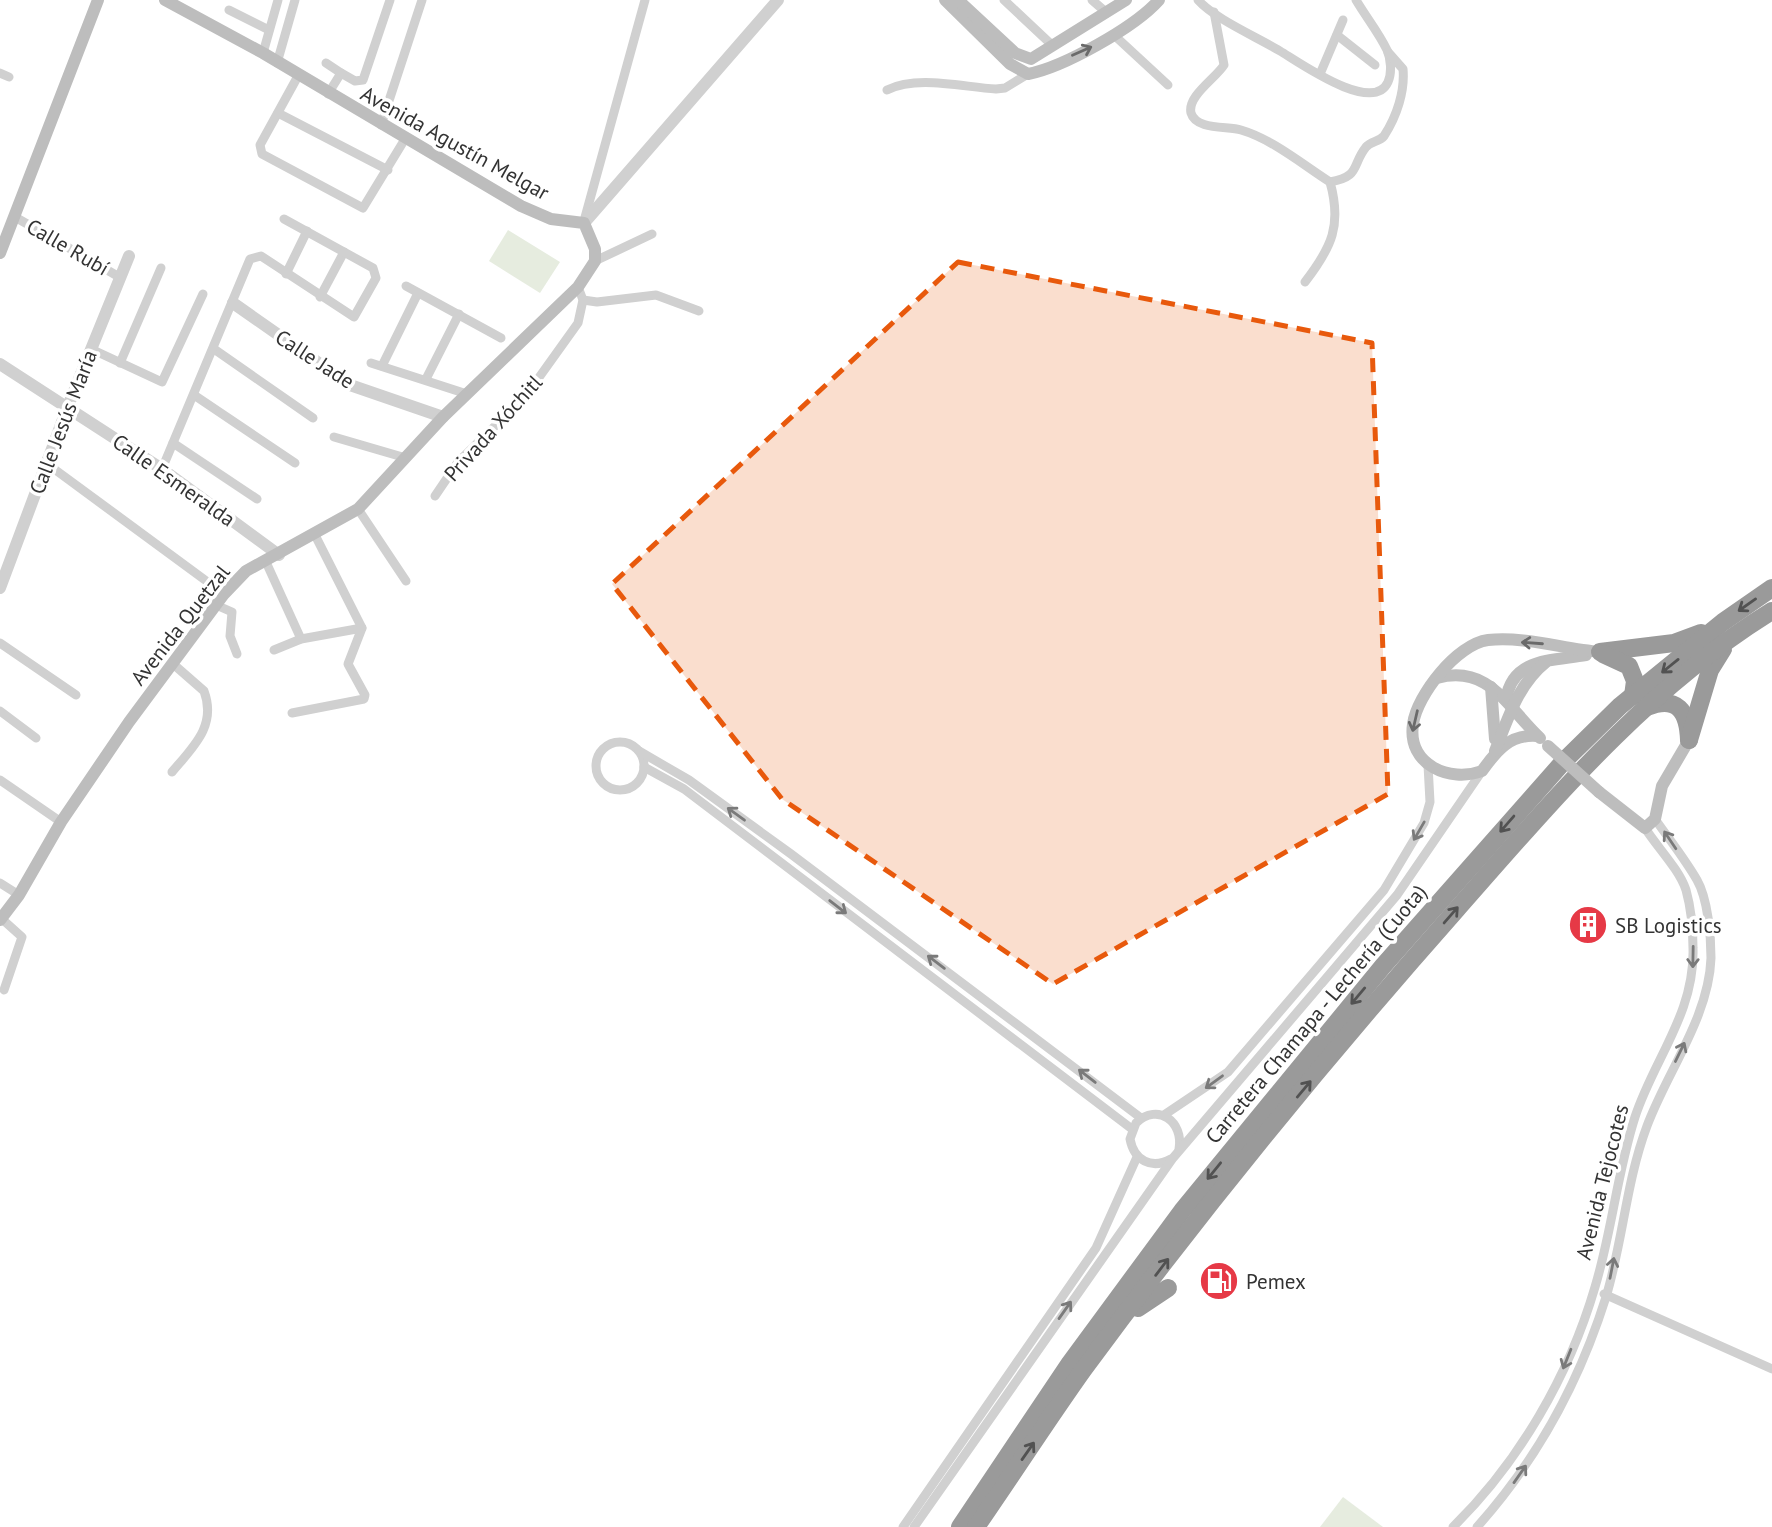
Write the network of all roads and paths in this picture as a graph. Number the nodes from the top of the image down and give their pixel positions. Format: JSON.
{"nodes":[{"id":1,"x":97,"y":0,"type":"edge"},
{"id":2,"x":165,"y":0,"type":"edge"},
{"id":3,"x":278,"y":0,"type":"edge"},
{"id":4,"x":295,"y":0,"type":"edge"},
{"id":5,"x":390,"y":0,"type":"edge"},
{"id":6,"x":422,"y":0,"type":"edge"},
{"id":7,"x":645,"y":0,"type":"edge"},
{"id":8,"x":778,"y":0,"type":"edge"},
{"id":9,"x":945,"y":0,"type":"edge"},
{"id":10,"x":958,"y":0,"type":"edge"},
{"id":11,"x":1004,"y":0,"type":"edge"},
{"id":12,"x":1092,"y":0,"type":"edge"},
{"id":13,"x":1126,"y":0,"type":"edge"},
{"id":14,"x":1159,"y":0,"type":"edge"},
{"id":15,"x":1198,"y":0,"type":"edge"},
{"id":16,"x":1356,"y":0,"type":"edge"},
{"id":17,"x":229,"y":10,"type":"dead end"},
{"id":18,"x":1214,"y":12,"type":"junction"},
{"id":19,"x":1107,"y":13,"type":"junction"},
{"id":20,"x":1343,"y":20,"type":"dead end"},
{"id":21,"x":269,"y":30,"type":"junction"},
{"id":22,"x":1337,"y":35,"type":"junction"},
{"id":23,"x":1115,"y":36,"type":"junction"},
{"id":24,"x":1053,"y":46,"type":"junction"},
{"id":25,"x":1388,"y":52,"type":"junction"},
{"id":26,"x":262,"y":53,"type":"junction"},
{"id":27,"x":1028,"y":58,"type":"junction"},
{"id":28,"x":277,"y":63,"type":"junction"},
{"id":29,"x":326,"y":63,"type":"dead end"},
{"id":30,"x":1376,"y":65,"type":"dead end"},
{"id":31,"x":1028,"y":72,"type":"junction"},
{"id":32,"x":341,"y":73,"type":"junction"},
{"id":33,"x":1320,"y":74,"type":"junction"},
{"id":34,"x":298,"y":76,"type":"junction"},
{"id":35,"x":1168,"y":85,"type":"dead end"},
{"id":36,"x":887,"y":90,"type":"dead end"},
{"id":37,"x":328,"y":94,"type":"junction"},
{"id":38,"x":278,"y":113,"type":"junction"},
{"id":39,"x":381,"y":125,"type":"junction"},
{"id":40,"x":405,"y":139,"type":"junction"},
{"id":41,"x":388,"y":170,"type":"junction"},
{"id":42,"x":1329,"y":181,"type":"junction"},
{"id":43,"x":15,"y":217,"type":"junction"},
{"id":44,"x":284,"y":219,"type":"dead end"},
{"id":45,"x":583,"y":223,"type":"junction"},
{"id":46,"x":307,"y":231,"type":"junction"},
{"id":47,"x":652,"y":234,"type":"dead end"},
{"id":48,"x":344,"y":252,"type":"junction"},
{"id":49,"x":0,"y":253,"type":"edge"},
{"id":50,"x":129,"y":256,"type":"dead end"},
{"id":51,"x":595,"y":261,"type":"junction"},
{"id":52,"x":161,"y":268,"type":"dead end"},
{"id":53,"x":286,"y":274,"type":"junction"},
{"id":54,"x":121,"y":278,"type":"junction"},
{"id":55,"x":1305,"y":282,"type":"dead end"},
{"id":56,"x":406,"y":286,"type":"dead end"},
{"id":57,"x":578,"y":287,"type":"junction"},
{"id":58,"x":418,"y":293,"type":"junction"},
{"id":59,"x":204,"y":294,"type":"dead end"},
{"id":60,"x":320,"y":297,"type":"junction"},
{"id":61,"x":583,"y":300,"type":"junction"},
{"id":62,"x":233,"y":303,"type":"junction"},
{"id":63,"x":699,"y":311,"type":"dead end"},
{"id":64,"x":459,"y":314,"type":"junction"},
{"id":65,"x":501,"y":338,"type":"dead end"},
{"id":66,"x":90,"y":349,"type":"junction"},
{"id":67,"x":214,"y":349,"type":"junction"},
{"id":68,"x":120,"y":363,"type":"junction"},
{"id":69,"x":371,"y":363,"type":"dead end"},
{"id":70,"x":0,"y":364,"type":"edge"},
{"id":71,"x":382,"y":366,"type":"junction"},
{"id":72,"x":426,"y":379,"type":"junction"},
{"id":73,"x":467,"y":394,"type":"junction"},
{"id":74,"x":194,"y":395,"type":"junction"},
{"id":75,"x":68,"y":406,"type":"junction"},
{"id":76,"x":443,"y":417,"type":"junction"},
{"id":77,"x":313,"y":418,"type":"dead end"},
{"id":78,"x":334,"y":437,"type":"dead end"},
{"id":79,"x":173,"y":443,"type":"junction"},
{"id":80,"x":407,"y":458,"type":"junction"},
{"id":81,"x":46,"y":463,"type":"junction"},
{"id":82,"x":295,"y":463,"type":"dead end"},
{"id":83,"x":162,"y":469,"type":"junction"},
{"id":84,"x":435,"y":496,"type":"dead end"},
{"id":85,"x":257,"y":499,"type":"dead end"},
{"id":86,"x":358,"y":509,"type":"junction"},
{"id":87,"x":316,"y":535,"type":"junction"},
{"id":88,"x":279,"y":555,"type":"junction"},
{"id":89,"x":266,"y":562,"type":"junction"},
{"id":90,"x":3,"y":572,"type":"edge"},
{"id":91,"x":406,"y":580,"type":"dead end"},
{"id":92,"x":0,"y":588,"type":"edge"},
{"id":93,"x":1772,"y":588,"type":"edge"},
{"id":94,"x":224,"y":594,"type":"junction"},
{"id":95,"x":216,"y":606,"type":"junction"},
{"id":96,"x":1772,"y":611,"type":"edge"},
{"id":97,"x":362,"y":628,"type":"junction"},
{"id":98,"x":1727,"y":629,"type":"junction"},
{"id":99,"x":302,"y":639,"type":"junction"},
{"id":100,"x":0,"y":643,"type":"edge"},
{"id":101,"x":274,"y":650,"type":"dead end"},
{"id":102,"x":1600,"y":652,"type":"junction"},
{"id":103,"x":237,"y":654,"type":"dead end"},
{"id":104,"x":172,"y":663,"type":"junction"},
{"id":105,"x":1437,"y":678,"type":"junction"},
{"id":106,"x":1491,"y":687,"type":"junction"},
{"id":107,"x":76,"y":695,"type":"dead end"},
{"id":108,"x":1637,"y":703,"type":"junction"},
{"id":109,"x":1509,"y":705,"type":"junction"},
{"id":110,"x":0,"y":711,"type":"edge"},
{"id":111,"x":292,"y":713,"type":"dead end"},
{"id":112,"x":1538,"y":736,"type":"junction"},
{"id":113,"x":36,"y":738,"type":"dead end"},
{"id":114,"x":1689,"y":740,"type":"junction"},
{"id":115,"x":639,"y":751,"type":"junction"},
{"id":116,"x":1494,"y":754,"type":"junction"},
{"id":117,"x":1428,"y":765,"type":"junction"},
{"id":118,"x":644,"y":767,"type":"junction"},
{"id":119,"x":1482,"y":771,"type":"junction"},
{"id":120,"x":172,"y":772,"type":"dead end"},
{"id":121,"x":0,"y":780,"type":"edge"},
{"id":122,"x":1655,"y":819,"type":"junction"},
{"id":123,"x":61,"y":822,"type":"junction"},
{"id":124,"x":1645,"y":828,"type":"junction"},
{"id":125,"x":0,"y":883,"type":"edge"},
{"id":126,"x":19,"y":895,"type":"junction"},
{"id":127,"x":1,"y":919,"type":"edge"},
{"id":128,"x":4,"y":990,"type":"dead end"},
{"id":129,"x":1164,"y":1115,"type":"junction"},
{"id":130,"x":1141,"y":1118,"type":"junction"},
{"id":131,"x":1132,"y":1129,"type":"junction"},
{"id":132,"x":1176,"y":1154,"type":"junction"},
{"id":133,"x":1137,"y":1157,"type":"junction"},
{"id":134,"x":1242,"y":1164,"type":"junction"},
{"id":135,"x":1217,"y":1216,"type":"dead end"},
{"id":136,"x":1595,"y":1287,"type":"junction"},
{"id":137,"x":1168,"y":1288,"type":"dead end"},
{"id":138,"x":1606,"y":1295,"type":"junction"},
{"id":139,"x":1772,"y":1369,"type":"edge"},
{"id":140,"x":1083,"y":1371,"type":"junction"},
{"id":141,"x":1475,"y":1503,"type":"junction"},
{"id":142,"x":1486,"y":1517,"type":"junction"},
{"id":143,"x":903,"y":1527,"type":"edge"},
{"id":144,"x":914,"y":1527,"type":"edge"},
{"id":145,"x":960,"y":1527,"type":"edge"},
{"id":146,"x":976,"y":1527,"type":"edge"},
{"id":147,"x":1453,"y":1527,"type":"edge"},
{"id":148,"x":1477,"y":1527,"type":"edge"}],
"edges":[{"from":1,"to":43,"type":"main road"},
{"from":2,"to":26,"type":"main road","name":"Avenida Agustín Melgar"},
{"from":3,"to":21,"type":"street"},
{"from":4,"to":28,"type":"street"},
{"from":5,"to":32,"type":"street"},
{"from":6,"to":39,"type":"street"},
{"from":7,"to":45,"type":"street"},
{"from":8,"to":45,"type":"street"},
{"from":9,"to":31,"type":"main road"},
{"from":10,"to":27,"type":"main road"},
{"from":11,"to":24,"type":"street"},
{"from":12,"to":19,"type":"street"},
{"from":13,"to":19,"type":"main road"},
{"from":14,"to":23,"type":"main road"},
{"from":15,"to":18,"type":"street"},
{"from":16,"to":25,"type":"street"},
{"from":17,"to":21,"type":"street"},
{"from":18,"to":33,"type":"street"},
{"from":18,"to":42,"type":"street"},
{"from":19,"to":24,"type":"main road"},
{"from":20,"to":22,"type":"street"},
{"from":21,"to":26,"type":"street"},
{"from":22,"to":30,"type":"street"},
{"from":22,"to":33,"type":"street"},
{"from":31,"to":23,"type":"main road","one_way":true},
{"from":23,"to":35,"type":"street"},
{"from":24,"to":27,"type":"main road"},
{"from":25,"to":33,"type":"street"},
{"from":25,"to":42,"type":"street"},
{"from":26,"to":28,"type":"main road","name":"Avenida Agustín Melgar"},
{"from":27,"to":31,"type":"street"},
{"from":27,"to":31,"type":"street"},
{"from":28,"to":34,"type":"main road","name":"Avenida Agustín Melgar"},
{"from":29,"to":32,"type":"street"},
{"from":31,"to":36,"type":"street"},
{"from":32,"to":37,"type":"street"},
{"from":34,"to":37,"type":"main road","name":"Avenida Agustín Melgar"},
{"from":34,"to":38,"type":"street"},
{"from":37,"to":39,"type":"main road","name":"Avenida Agustín Melgar"},
{"from":38,"to":41,"type":"street"},
{"from":38,"to":41,"type":"street"},
{"from":39,"to":40,"type":"main road","name":"Avenida Agustín Melgar"},
{"from":40,"to":41,"type":"street"},
{"from":40,"to":45,"type":"main road","name":"Avenida Agustín Melgar"},
{"from":42,"to":55,"type":"street"},
{"from":43,"to":49,"type":"main road"},
{"from":43,"to":54,"type":"street","name":"Calle Rubí"},
{"from":44,"to":46,"type":"street"},
{"from":45,"to":51,"type":"main road"},
{"from":46,"to":48,"type":"street"},
{"from":46,"to":53,"type":"street"},
{"from":47,"to":51,"type":"street"},
{"from":48,"to":60,"type":"street"},
{"from":48,"to":60,"type":"street"},
{"from":50,"to":54,"type":"street","name":"Calle Jesús María"},
{"from":51,"to":57,"type":"main road","name":"Avenida Quetzal"},
{"from":52,"to":68,"type":"street"},
{"from":53,"to":60,"type":"street"},
{"from":53,"to":62,"type":"street"},
{"from":54,"to":66,"type":"street","name":"Calle Jesús María"},
{"from":56,"to":58,"type":"street"},
{"from":57,"to":61,"type":"street"},
{"from":57,"to":73,"type":"main road","name":"Avenida Quetzal"},
{"from":58,"to":64,"type":"street"},
{"from":58,"to":71,"type":"street"},
{"from":59,"to":68,"type":"street"},
{"from":61,"to":63,"type":"street"},
{"from":61,"to":84,"type":"street","name":"Privada Xóchitl"},
{"from":62,"to":67,"type":"street"},
{"from":62,"to":76,"type":"street","name":"Calle Jade"},
{"from":64,"to":65,"type":"street"},
{"from":64,"to":72,"type":"street"},
{"from":66,"to":68,"type":"street"},
{"from":66,"to":75,"type":"street","name":"Calle Jesús María"},
{"from":67,"to":74,"type":"street"},
{"from":67,"to":77,"type":"street"},
{"from":69,"to":71,"type":"street"},
{"from":70,"to":75,"type":"street","name":"Calle Esmeralda"},
{"from":71,"to":72,"type":"street"},
{"from":72,"to":73,"type":"street"},
{"from":73,"to":76,"type":"main road","name":"Avenida Quetzal"},
{"from":74,"to":79,"type":"street"},
{"from":74,"to":82,"type":"street"},
{"from":75,"to":81,"type":"street","name":"Calle Jesús María"},
{"from":75,"to":83,"type":"street","name":"Calle Esmeralda"},
{"from":76,"to":80,"type":"main road","name":"Avenida Quetzal"},
{"from":78,"to":80,"type":"street"},
{"from":79,"to":83,"type":"street"},
{"from":79,"to":85,"type":"street"},
{"from":80,"to":86,"type":"main road","name":"Avenida Quetzal"},
{"from":81,"to":90,"type":"street","name":"Calle Jesús María"},
{"from":81,"to":94,"type":"street"},
{"from":83,"to":88,"type":"street","name":"Calle Esmeralda"},
{"from":86,"to":87,"type":"main road","name":"Avenida Quetzal"},
{"from":86,"to":91,"type":"street"},
{"from":87,"to":88,"type":"main road","name":"Avenida Quetzal"},
{"from":87,"to":97,"type":"street"},
{"from":88,"to":89,"type":"main road","name":"Avenida Quetzal"},
{"from":89,"to":94,"type":"main road","name":"Avenida Quetzal"},
{"from":89,"to":99,"type":"street"},
{"from":90,"to":92,"type":"street","name":"Calle Jesús María"},
{"from":93,"to":98,"type":"highway","name":"Carretera Chamapa - Lechería (Cuota)","one_way":true},
{"from":94,"to":95,"type":"main road","name":"Avenida Quetzal"},
{"from":95,"to":103,"type":"street"},
{"from":95,"to":104,"type":"main road","name":"Avenida Quetzal"},
{"from":96,"to":98,"type":"highway","name":"Carretera Chamapa - Lechería (Cuota)"},
{"from":97,"to":99,"type":"street"},
{"from":97,"to":111,"type":"street"},
{"from":98,"to":102,"type":"highway"},
{"from":98,"to":108,"type":"highway","name":"Carretera Chamapa - Lechería (Cuota)"},
{"from":98,"to":114,"type":"highway"},
{"from":99,"to":101,"type":"street"},
{"from":100,"to":107,"type":"street"},
{"from":102,"to":105,"type":"main road","one_way":true},
{"from":102,"to":108,"type":"highway"},
{"from":102,"to":109,"type":"main road"},
{"from":104,"to":120,"type":"street"},
{"from":104,"to":123,"type":"main road","name":"Avenida Quetzal"},
{"from":105,"to":106,"type":"main road"},
{"from":105,"to":117,"type":"main road","one_way":true},
{"from":106,"to":109,"type":"main road","name":"Avenida Tejocotes"},
{"from":106,"to":116,"type":"main road"},
{"from":108,"to":114,"type":"highway"},
{"from":134,"to":108,"type":"highway","name":"Carretera Chamapa - Lechería (Cuota)","one_way":true},
{"from":108,"to":145,"type":"highway","name":"Carretera Chamapa - Lechería (Cuota)","one_way":true},
{"from":109,"to":112,"type":"main road","name":"Avenida Tejocotes"},
{"from":109,"to":116,"type":"main road"},
{"from":110,"to":113,"type":"street"},
{"from":112,"to":116,"type":"main road"},
{"from":112,"to":124,"type":"main road","name":"Avenida Tejocotes","bridge":true},
{"from":114,"to":122,"type":"main road"},
{"from":115,"to":118,"type":"street"},
{"from":115,"to":118,"type":"street"},
{"from":130,"to":115,"type":"street","one_way":true},
{"from":116,"to":119,"type":"main road"},
{"from":117,"to":119,"type":"main road"},
{"from":117,"to":129,"type":"street","one_way":true},
{"from":118,"to":131,"type":"street","one_way":true},
{"from":119,"to":132,"type":"street"},
{"from":121,"to":123,"type":"street"},
{"from":122,"to":124,"type":"main road"},
{"from":138,"to":122,"type":"street","name":"Avenida Tejocotes","one_way":true},
{"from":123,"to":126,"type":"main road","name":"Avenida Quetzal"},
{"from":124,"to":136,"type":"street","name":"Avenida Tejocotes","one_way":true},
{"from":125,"to":126,"type":"street"},
{"from":126,"to":127,"type":"main road","name":"Avenida Quetzal"},
{"from":127,"to":128,"type":"street"},
{"from":129,"to":130,"type":"street"},
{"from":129,"to":132,"type":"street"},
{"from":130,"to":131,"type":"street"},
{"from":131,"to":133,"type":"street"},
{"from":132,"to":133,"type":"street"},
{"from":144,"to":132,"type":"street","one_way":true},
{"from":133,"to":143,"type":"street"},
{"from":134,"to":135,"type":"highway"},
{"from":140,"to":134,"type":"highway","name":"Carretera Chamapa - Lechería (Cuota)","one_way":true},
{"from":136,"to":138,"type":"street"},
{"from":136,"to":141,"type":"street","name":"Avenida Tejocotes","one_way":true},
{"from":137,"to":140,"type":"highway"},
{"from":138,"to":139,"type":"street"},
{"from":142,"to":138,"type":"street","name":"Avenida Tejocotes","one_way":true},
{"from":146,"to":140,"type":"highway","name":"Carretera Chamapa - Lechería (Cuota)","one_way":true},
{"from":141,"to":142,"type":"street"},
{"from":141,"to":147,"type":"street","name":"Avenida Tejocotes"},
{"from":142,"to":148,"type":"street","name":"Avenida Tejocotes"}]}
